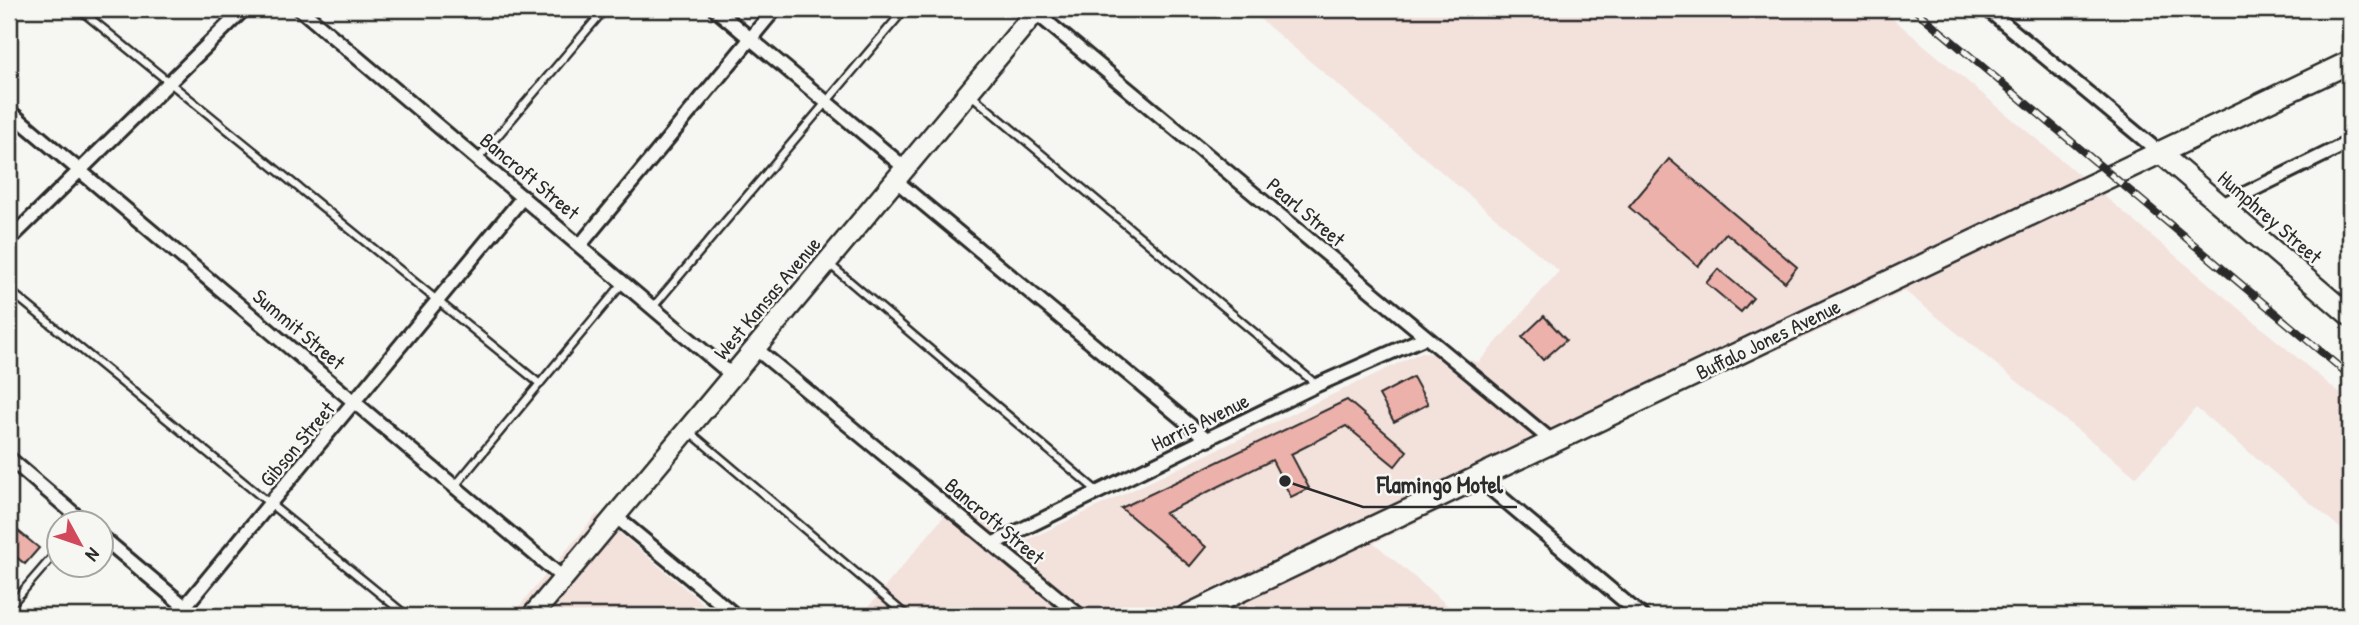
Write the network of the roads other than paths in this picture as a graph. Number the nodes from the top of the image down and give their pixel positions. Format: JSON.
{"nodes":[{"id":1,"x":79,"y":9,"type":"edge"},
{"id":2,"x":244,"y":9,"type":"edge"},
{"id":3,"x":300,"y":9,"type":"edge"},
{"id":4,"x":604,"y":9,"type":"edge"},
{"id":5,"x":715,"y":9,"type":"edge"},
{"id":6,"x":775,"y":9,"type":"edge"},
{"id":7,"x":905,"y":9,"type":"edge"},
{"id":8,"x":1987,"y":9,"type":"edge"},
{"id":9,"x":1036,"y":10,"type":"edge"},
{"id":10,"x":750,"y":38,"type":"junction"},
{"id":11,"x":2350,"y":62,"type":"edge"},
{"id":12,"x":170,"y":82,"type":"junction"},
{"id":13,"x":968,"y":92,"type":"junction"},
{"id":14,"x":826,"y":102,"type":"junction"},
{"id":15,"x":9,"y":111,"type":"edge"},
{"id":16,"x":2350,"y":142,"type":"edge"},
{"id":17,"x":2159,"y":152,"type":"junction"},
{"id":18,"x":478,"y":159,"type":"junction"},
{"id":19,"x":80,"y":170,"type":"junction"},
{"id":20,"x":900,"y":174,"type":"junction"},
{"id":21,"x":523,"y":197,"type":"junction"},
{"id":22,"x":2222,"y":205,"type":"junction"},
{"id":23,"x":9,"y":240,"type":"edge"},
{"id":24,"x":581,"y":244,"type":"junction"},
{"id":25,"x":826,"y":262,"type":"junction"},
{"id":26,"x":624,"y":282,"type":"junction"},
{"id":27,"x":9,"y":290,"type":"edge"},
{"id":28,"x":439,"y":300,"type":"junction"},
{"id":29,"x":653,"y":307,"type":"junction"},
{"id":30,"x":2350,"y":316,"type":"edge"},
{"id":31,"x":1426,"y":337,"type":"junction"},
{"id":32,"x":755,"y":348,"type":"junction"},
{"id":33,"x":733,"y":376,"type":"junction"},
{"id":34,"x":540,"y":384,"type":"junction"},
{"id":35,"x":1317,"y":385,"type":"junction"},
{"id":36,"x":356,"y":403,"type":"junction"},
{"id":37,"x":687,"y":430,"type":"junction"},
{"id":38,"x":1208,"y":440,"type":"junction"},
{"id":39,"x":1553,"y":443,"type":"junction"},
{"id":40,"x":9,"y":458,"type":"edge"},
{"id":41,"x":1478,"y":478,"type":"junction"},
{"id":42,"x":455,"y":486,"type":"junction"},
{"id":43,"x":1099,"y":493,"type":"junction"},
{"id":44,"x":270,"y":506,"type":"junction"},
{"id":45,"x":69,"y":510,"type":"edge"},
{"id":46,"x":615,"y":516,"type":"junction"},
{"id":47,"x":992,"y":544,"type":"junction"},
{"id":48,"x":116,"y":550,"type":"edge"},
{"id":49,"x":46,"y":564,"type":"edge"},
{"id":50,"x":564,"y":578,"type":"junction"},
{"id":51,"x":9,"y":607,"type":"edge"},
{"id":52,"x":181,"y":612,"type":"edge"},
{"id":53,"x":196,"y":616,"type":"edge"},
{"id":54,"x":407,"y":616,"type":"edge"},
{"id":55,"x":531,"y":616,"type":"edge"},
{"id":56,"x":736,"y":616,"type":"edge"},
{"id":57,"x":907,"y":616,"type":"edge"},
{"id":58,"x":1080,"y":616,"type":"edge"},
{"id":59,"x":1187,"y":616,"type":"edge"},
{"id":60,"x":1642,"y":616,"type":"edge"}],
"edges":[{"from":1,"to":12,"type":"lane"},
{"from":2,"to":12,"type":"street"},
{"from":3,"to":18,"type":"street","name":"Bancroft Street"},
{"from":4,"to":18,"type":"lane"},
{"from":5,"to":10,"type":"street"},
{"from":6,"to":10,"type":"street"},
{"from":7,"to":14,"type":"lane"},
{"from":8,"to":17,"type":"street"},
{"from":9,"to":13,"type":"street","name":"West Kansas Avenue"},
{"from":9,"to":31,"type":"street","name":"Pearl Street"},
{"from":10,"to":14,"type":"street"},
{"from":10,"to":24,"type":"street"},
{"from":11,"to":17,"type":"main road","name":"Buffalo Jones Avenue"},
{"from":12,"to":19,"type":"street"},
{"from":12,"to":28,"type":"lane"},
{"from":13,"to":20,"type":"street","name":"West Kansas Avenue"},
{"from":13,"to":35,"type":"lane"},
{"from":14,"to":20,"type":"street"},
{"from":14,"to":29,"type":"lane"},
{"from":15,"to":19,"type":"street","name":"Summit Street"},
{"from":16,"to":22,"type":"street"},
{"from":17,"to":22,"type":"street","name":"Humphrey Street"},
{"from":17,"to":39,"type":"main road","name":"Buffalo Jones Avenue"},
{"from":18,"to":21,"type":"street","name":"Bancroft Street"},
{"from":19,"to":23,"type":"street"},
{"from":19,"to":36,"type":"street","name":"Summit Street"},
{"from":20,"to":25,"type":"street","name":"West Kansas Avenue"},
{"from":20,"to":38,"type":"street"},
{"from":21,"to":24,"type":"street","name":"Bancroft Street"},
{"from":21,"to":28,"type":"street","name":"Gibson Street"},
{"from":22,"to":30,"type":"street","name":"Humphrey Street"},
{"from":24,"to":26,"type":"street","name":"Bancroft Street"},
{"from":25,"to":32,"type":"street","name":"West Kansas Avenue"},
{"from":25,"to":43,"type":"lane"},
{"from":26,"to":29,"type":"street","name":"Bancroft Street"},
{"from":26,"to":34,"type":"lane"},
{"from":27,"to":44,"type":"lane"},
{"from":28,"to":34,"type":"lane"},
{"from":28,"to":36,"type":"street","name":"Gibson Street"},
{"from":29,"to":33,"type":"street","name":"Bancroft Street"},
{"from":31,"to":35,"type":"street","name":"Harris Avenue"},
{"from":31,"to":39,"type":"street","name":"Pearl Street"},
{"from":32,"to":33,"type":"street","name":"West Kansas Avenue"},
{"from":32,"to":47,"type":"street","name":"Bancroft Street"},
{"from":33,"to":37,"type":"street","name":"West Kansas Avenue"},
{"from":34,"to":42,"type":"lane"},
{"from":35,"to":38,"type":"street","name":"Harris Avenue"},
{"from":36,"to":42,"type":"street","name":"Summit Street"},
{"from":36,"to":44,"type":"street","name":"Gibson Street"},
{"from":37,"to":46,"type":"street","name":"West Kansas Avenue"},
{"from":37,"to":57,"type":"lane"},
{"from":38,"to":43,"type":"street","name":"Harris Avenue"},
{"from":39,"to":41,"type":"main road","name":"Buffalo Jones Avenue"},
{"from":40,"to":45,"type":"street"},
{"from":41,"to":59,"type":"main road","name":"Buffalo Jones Avenue"},
{"from":41,"to":60,"type":"street"},
{"from":42,"to":50,"type":"street","name":"Summit Street"},
{"from":43,"to":47,"type":"street","name":"Harris Avenue"},
{"from":44,"to":52,"type":"street","name":"Gibson Street"},
{"from":44,"to":54,"type":"lane"},
{"from":46,"to":50,"type":"street","name":"West Kansas Avenue"},
{"from":46,"to":56,"type":"street"},
{"from":47,"to":58,"type":"street","name":"Bancroft Street"},
{"from":48,"to":52,"type":"street"},
{"from":49,"to":51,"type":"lane"},
{"from":50,"to":55,"type":"street","name":"West Kansas Avenue"},
{"from":52,"to":53,"type":"street"}]}
